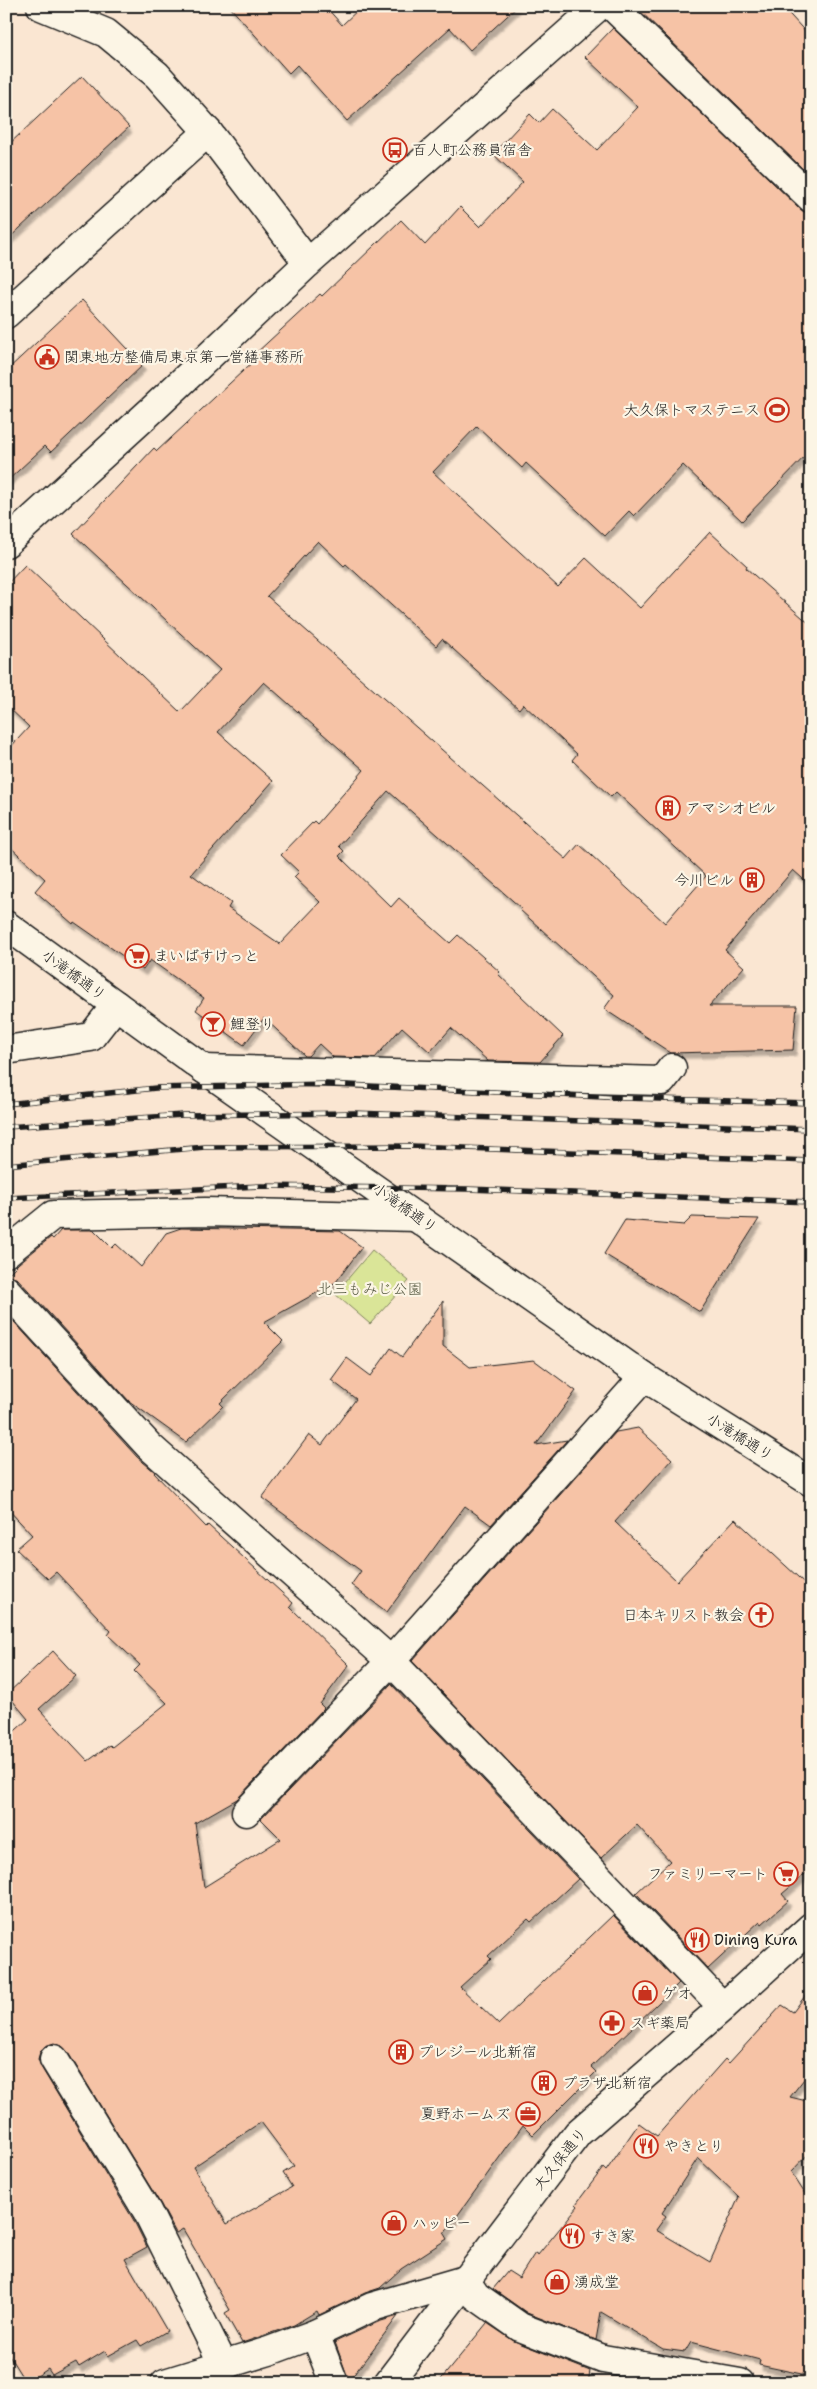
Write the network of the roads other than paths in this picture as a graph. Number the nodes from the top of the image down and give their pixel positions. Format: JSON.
{"nodes":[{"id":1,"x":41,"y":6,"type":"edge"},
{"id":2,"x":599,"y":6,"type":"edge"},
{"id":3,"x":612,"y":6,"type":"edge"},
{"id":4,"x":208,"y":132,"type":"junction"},
{"id":5,"x":811,"y":198,"type":"edge"},
{"id":6,"x":308,"y":263,"type":"junction"},
{"id":7,"x":6,"y":314,"type":"edge"},
{"id":8,"x":6,"y":544,"type":"edge"},
{"id":9,"x":6,"y":926,"type":"edge"},
{"id":10,"x":116,"y":1005,"type":"junction"},
{"id":11,"x":6,"y":1050,"type":"edge"},
{"id":12,"x":672,"y":1068,"type":"dead end"},
{"id":13,"x":204,"y":1069,"type":"junction"},
{"id":14,"x":417,"y":1217,"type":"junction"},
{"id":15,"x":6,"y":1253,"type":"edge"},
{"id":16,"x":6,"y":1290,"type":"edge"},
{"id":17,"x":644,"y":1377,"type":"junction"},
{"id":18,"x":811,"y":1482,"type":"edge"},
{"id":19,"x":391,"y":1661,"type":"junction"},
{"id":20,"x":246,"y":1812,"type":"dead end"},
{"id":21,"x":811,"y":1927,"type":"edge"},
{"id":22,"x":723,"y":2007,"type":"junction"},
{"id":23,"x":54,"y":2059,"type":"dead end"},
{"id":24,"x":465,"y":2280,"type":"junction"},
{"id":25,"x":315,"y":2334,"type":"junction"},
{"id":26,"x":224,"y":2366,"type":"junction"},
{"id":27,"x":165,"y":2383,"type":"edge"},
{"id":28,"x":334,"y":2383,"type":"edge"},
{"id":29,"x":388,"y":2383,"type":"edge"},
{"id":30,"x":740,"y":2383,"type":"edge"}],
"edges":[{"from":1,"to":4,"type":"street"},
{"from":2,"to":6,"type":"street"},
{"from":3,"to":5,"type":"street"},
{"from":4,"to":6,"type":"street"},
{"from":4,"to":7,"type":"street"},
{"from":6,"to":8,"type":"street"},
{"from":9,"to":10,"type":"street","name":"小滝橋通り"},
{"from":10,"to":11,"type":"street"},
{"from":10,"to":13,"type":"street","name":"小滝橋通り"},
{"from":12,"to":13,"type":"street"},
{"from":13,"to":14,"type":"street","name":"小滝橋通り"},
{"from":14,"to":15,"type":"street"},
{"from":14,"to":17,"type":"street","name":"小滝橋通り"},
{"from":16,"to":19,"type":"street"},
{"from":17,"to":18,"type":"street","name":"小滝橋通り"},
{"from":17,"to":19,"type":"street"},
{"from":19,"to":20,"type":"street"},
{"from":19,"to":22,"type":"street"},
{"from":21,"to":22,"type":"street","name":"大久保通り"},
{"from":22,"to":24,"type":"street","name":"大久保通り"},
{"from":23,"to":26,"type":"street"},
{"from":24,"to":25,"type":"street"},
{"from":24,"to":29,"type":"street","name":"大久保通り"},
{"from":24,"to":30,"type":"street"},
{"from":25,"to":26,"type":"street"},
{"from":25,"to":28,"type":"street"},
{"from":26,"to":27,"type":"street"}]}
